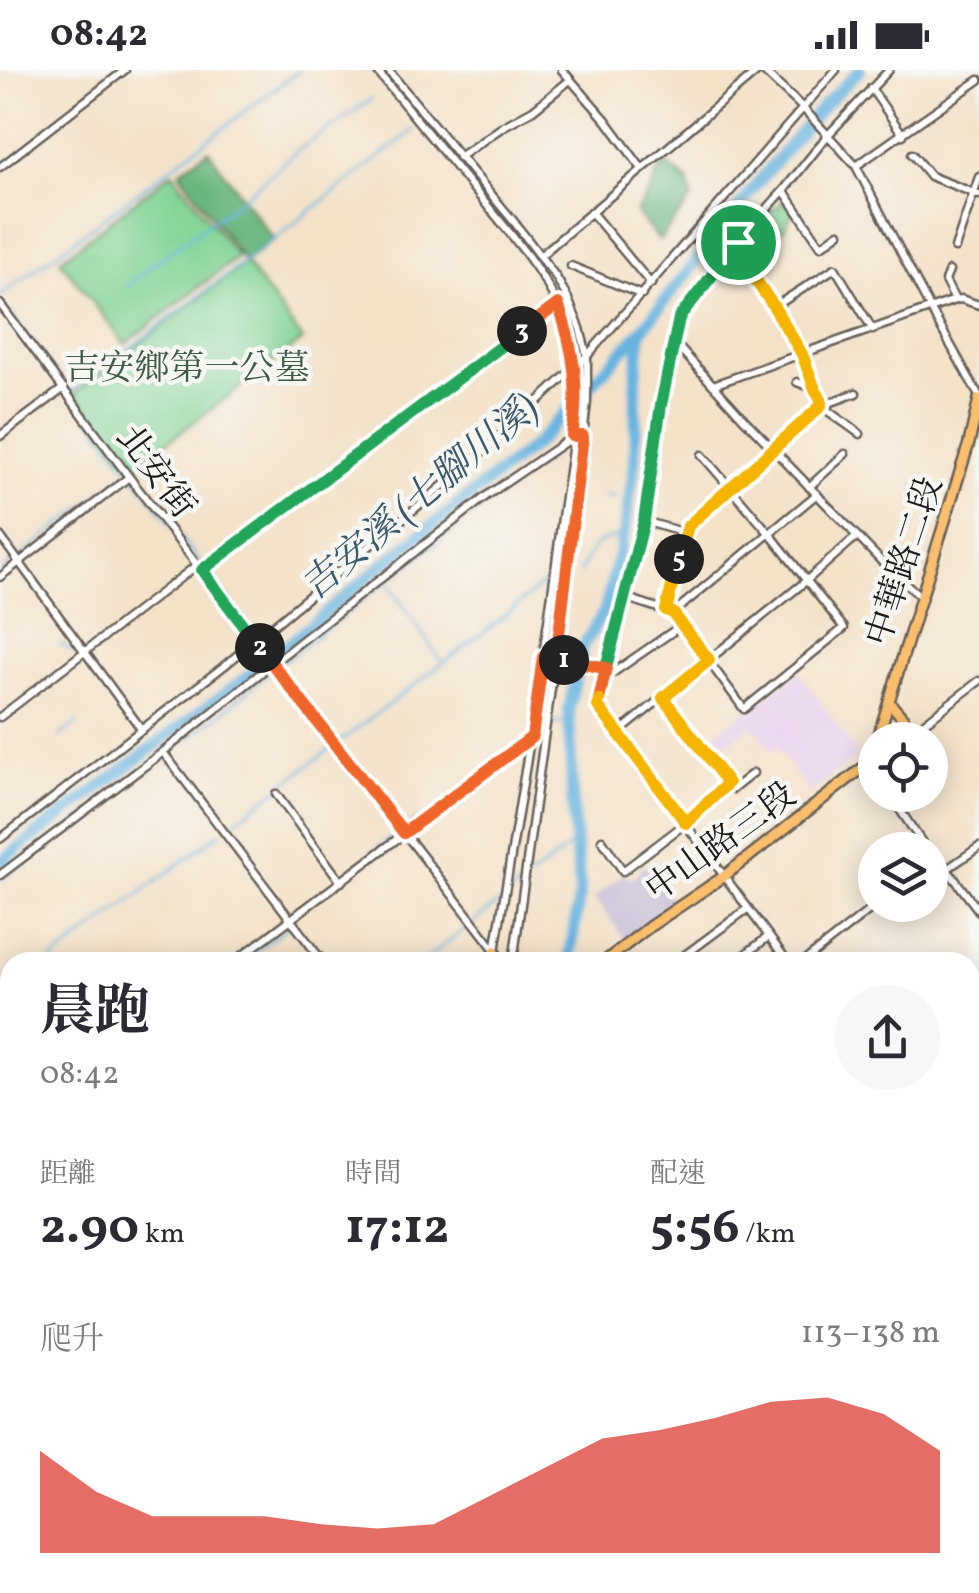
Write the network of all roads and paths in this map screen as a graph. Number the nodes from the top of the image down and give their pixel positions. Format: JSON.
{"nodes":[{"id":1,"x":126,"y":70,"type":"edge"},
{"id":2,"x":376,"y":70,"type":"edge"},
{"id":3,"x":388,"y":70,"type":"edge"},
{"id":4,"x":562,"y":70,"type":"edge"},
{"id":5,"x":760,"y":70,"type":"edge"},
{"id":6,"x":836,"y":70,"type":"edge"},
{"id":7,"x":888,"y":70,"type":"edge"},
{"id":8,"x":570,"y":80,"type":"junction"},
{"id":9,"x":979,"y":80,"type":"edge"},
{"id":10,"x":871,"y":88,"type":"junction"},
{"id":11,"x":802,"y":107,"type":"junction"},
{"id":12,"x":828,"y":135,"type":"junction"},
{"id":13,"x":903,"y":135,"type":"junction"},
{"id":14,"x":912,"y":154,"type":"dead end"},
{"id":15,"x":459,"y":157,"type":"junction"},
{"id":16,"x":0,"y":166,"type":"edge"},
{"id":17,"x":856,"y":166,"type":"junction"},
{"id":18,"x":642,"y":169,"type":"junction"},
{"id":19,"x":979,"y":177,"type":"edge"},
{"id":20,"x":784,"y":190,"type":"junction"},
{"id":21,"x":976,"y":194,"type":"edge"},
{"id":22,"x":591,"y":212,"type":"junction"},
{"id":23,"x":839,"y":233,"type":"dead end"},
{"id":24,"x":738,"y":242,"type":"junction"},
{"id":25,"x":955,"y":248,"type":"dead end"},
{"id":26,"x":540,"y":256,"type":"junction"},
{"id":27,"x":571,"y":266,"type":"dead end"},
{"id":28,"x":949,"y":270,"type":"dead end"},
{"id":29,"x":651,"y":284,"type":"junction"},
{"id":30,"x":642,"y":295,"type":"junction"},
{"id":31,"x":955,"y":300,"type":"junction"},
{"id":32,"x":0,"y":304,"type":"edge"},
{"id":33,"x":558,"y":304,"type":"junction"},
{"id":34,"x":979,"y":305,"type":"edge"},
{"id":35,"x":774,"y":307,"type":"junction"},
{"id":36,"x":931,"y":310,"type":"junction"},
{"id":37,"x":873,"y":330,"type":"junction"},
{"id":38,"x":673,"y":341,"type":"junction"},
{"id":39,"x":802,"y":354,"type":"junction"},
{"id":40,"x":587,"y":360,"type":"junction"},
{"id":41,"x":576,"y":368,"type":"junction"},
{"id":42,"x":797,"y":382,"type":"dead end"},
{"id":43,"x":713,"y":384,"type":"junction"},
{"id":44,"x":64,"y":388,"type":"junction"},
{"id":45,"x":815,"y":389,"type":"junction"},
{"id":46,"x":856,"y":394,"type":"dead end"},
{"id":47,"x":979,"y":397,"type":"edge"},
{"id":48,"x":821,"y":406,"type":"junction"},
{"id":49,"x":860,"y":434,"type":"dead end"},
{"id":50,"x":0,"y":436,"type":"edge"},
{"id":51,"x":572,"y":436,"type":"junction"},
{"id":52,"x":583,"y":436,"type":"junction"},
{"id":53,"x":773,"y":448,"type":"junction"},
{"id":54,"x":702,"y":454,"type":"dead end"},
{"id":55,"x":845,"y":454,"type":"dead end"},
{"id":56,"x":128,"y":477,"type":"junction"},
{"id":57,"x":809,"y":487,"type":"junction"},
{"id":58,"x":731,"y":488,"type":"junction"},
{"id":59,"x":817,"y":494,"type":"junction"},
{"id":60,"x":644,"y":521,"type":"junction"},
{"id":61,"x":685,"y":533,"type":"junction"},
{"id":62,"x":770,"y":534,"type":"junction"},
{"id":63,"x":0,"y":536,"type":"edge"},
{"id":64,"x":857,"y":536,"type":"junction"},
{"id":65,"x":20,"y":562,"type":"junction"},
{"id":66,"x":200,"y":567,"type":"junction"},
{"id":67,"x":0,"y":577,"type":"edge"},
{"id":68,"x":806,"y":581,"type":"junction"},
{"id":69,"x":921,"y":597,"type":"junction"},
{"id":70,"x":624,"y":598,"type":"junction"},
{"id":71,"x":670,"y":612,"type":"junction"},
{"id":72,"x":682,"y":625,"type":"junction"},
{"id":73,"x":256,"y":642,"type":"junction"},
{"id":74,"x":86,"y":652,"type":"junction"},
{"id":75,"x":543,"y":657,"type":"junction"},
{"id":76,"x":556,"y":659,"type":"junction"},
{"id":77,"x":270,"y":660,"type":"junction"},
{"id":78,"x":709,"y":660,"type":"junction"},
{"id":79,"x":605,"y":668,"type":"junction"},
{"id":80,"x":603,"y":679,"type":"junction"},
{"id":81,"x":979,"y":681,"type":"edge"},
{"id":82,"x":663,"y":698,"type":"junction"},
{"id":83,"x":889,"y":702,"type":"junction"},
{"id":84,"x":0,"y":717,"type":"edge"},
{"id":85,"x":882,"y":722,"type":"edge"},
{"id":86,"x":906,"y":722,"type":"edge"},
{"id":87,"x":926,"y":722,"type":"edge"},
{"id":88,"x":142,"y":730,"type":"junction"},
{"id":89,"x":617,"y":734,"type":"junction"},
{"id":90,"x":532,"y":737,"type":"junction"},
{"id":91,"x":163,"y":752,"type":"junction"},
{"id":92,"x":753,"y":773,"type":"dead end"},
{"id":93,"x":858,"y":776,"type":"edge"},
{"id":94,"x":728,"y":783,"type":"junction"},
{"id":95,"x":276,"y":794,"type":"dead end"},
{"id":96,"x":686,"y":823,"type":"junction"},
{"id":97,"x":404,"y":833,"type":"junction"},
{"id":98,"x":0,"y":839,"type":"edge"},
{"id":99,"x":602,"y":840,"type":"dead end"},
{"id":100,"x":979,"y":847,"type":"edge"},
{"id":101,"x":948,"y":869,"type":"edge"},
{"id":102,"x":948,"y":872,"type":"edge"},
{"id":103,"x":0,"y":875,"type":"edge"},
{"id":104,"x":723,"y":877,"type":"junction"},
{"id":105,"x":341,"y":882,"type":"junction"},
{"id":106,"x":746,"y":909,"type":"junction"},
{"id":107,"x":979,"y":911,"type":"edge"},
{"id":108,"x":290,"y":919,"type":"junction"},
{"id":109,"x":858,"y":919,"type":"edge"},
{"id":110,"x":768,"y":937,"type":"junction"},
{"id":111,"x":247,"y":952,"type":"edge"},
{"id":112,"x":315,"y":952,"type":"edge"},
{"id":113,"x":489,"y":952,"type":"edge"},
{"id":114,"x":495,"y":952,"type":"edge"},
{"id":115,"x":514,"y":952,"type":"edge"},
{"id":116,"x":617,"y":952,"type":"edge"},
{"id":117,"x":689,"y":952,"type":"edge"},
{"id":118,"x":748,"y":952,"type":"edge"},
{"id":119,"x":780,"y":952,"type":"edge"},
{"id":120,"x":817,"y":952,"type":"edge"}],
"edges":[{"from":1,"to":16,"type":"street"},
{"from":2,"to":33,"type":"street"},
{"from":3,"to":15,"type":"street"},
{"from":4,"to":8,"type":"street"},
{"from":5,"to":11,"type":"street"},
{"from":5,"to":18,"type":"street"},
{"from":6,"to":11,"type":"street"},
{"from":7,"to":10,"type":"street"},
{"from":8,"to":15,"type":"street"},
{"from":8,"to":18,"type":"street"},
{"from":9,"to":13,"type":"street"},
{"from":10,"to":12,"type":"street"},
{"from":10,"to":13,"type":"street"},
{"from":11,"to":12,"type":"street"},
{"from":11,"to":29,"type":"street"},
{"from":12,"to":17,"type":"street"},
{"from":12,"to":20,"type":"street"},
{"from":13,"to":17,"type":"street"},
{"from":14,"to":21,"type":"street"},
{"from":15,"to":26,"type":"street"},
{"from":17,"to":36,"type":"street"},
{"from":18,"to":22,"type":"street"},
{"from":19,"to":21,"type":"street"},
{"from":20,"to":23,"type":"street"},
{"from":20,"to":24,"type":"street"},
{"from":21,"to":25,"type":"street"},
{"from":22,"to":26,"type":"street"},
{"from":22,"to":29,"type":"street"},
{"from":24,"to":35,"type":"street"},
{"from":24,"to":38,"type":"street"},
{"from":26,"to":40,"type":"street"},
{"from":27,"to":30,"type":"street"},
{"from":28,"to":31,"type":"street"},
{"from":29,"to":30,"type":"street"},
{"from":30,"to":40,"type":"street"},
{"from":31,"to":34,"type":"street"},
{"from":31,"to":36,"type":"street"},
{"from":32,"to":44,"type":"street","name":"北安街"},
{"from":33,"to":41,"type":"street"},
{"from":33,"to":66,"type":"street"},
{"from":35,"to":37,"type":"street"},
{"from":35,"to":39,"type":"street"},
{"from":36,"to":37,"type":"street"},
{"from":36,"to":47,"type":"street"},
{"from":37,"to":39,"type":"street"},
{"from":38,"to":43,"type":"street"},
{"from":38,"to":60,"type":"street"},
{"from":39,"to":43,"type":"street"},
{"from":39,"to":45,"type":"street"},
{"from":40,"to":41,"type":"street"},
{"from":40,"to":52,"type":"street"},
{"from":41,"to":51,"type":"street"},
{"from":41,"to":73,"type":"street"},
{"from":42,"to":45,"type":"street"},
{"from":43,"to":53,"type":"street"},
{"from":44,"to":50,"type":"street"},
{"from":44,"to":56,"type":"street","name":"北安街"},
{"from":45,"to":48,"type":"street"},
{"from":46,"to":48,"type":"street"},
{"from":47,"to":69,"type":"main road","name":"中華路二段"},
{"from":48,"to":49,"type":"street"},
{"from":48,"to":53,"type":"street"},
{"from":51,"to":52,"type":"street"},
{"from":51,"to":75,"type":"street"},
{"from":51,"to":77,"type":"street"},
{"from":52,"to":76,"type":"street"},
{"from":53,"to":57,"type":"street"},
{"from":53,"to":58,"type":"street"},
{"from":54,"to":58,"type":"street"},
{"from":55,"to":57,"type":"street"},
{"from":56,"to":65,"type":"street"},
{"from":56,"to":66,"type":"street","name":"北安街"},
{"from":57,"to":59,"type":"street"},
{"from":58,"to":61,"type":"street"},
{"from":58,"to":62,"type":"street"},
{"from":59,"to":62,"type":"street"},
{"from":59,"to":64,"type":"street"},
{"from":60,"to":61,"type":"street"},
{"from":60,"to":70,"type":"street"},
{"from":61,"to":71,"type":"street"},
{"from":62,"to":68,"type":"street"},
{"from":62,"to":71,"type":"street"},
{"from":63,"to":65,"type":"street"},
{"from":64,"to":68,"type":"street"},
{"from":64,"to":69,"type":"street"},
{"from":65,"to":67,"type":"street"},
{"from":65,"to":74,"type":"street"},
{"from":66,"to":73,"type":"street","name":"北安街"},
{"from":66,"to":74,"type":"street"},
{"from":68,"to":78,"type":"street"},
{"from":68,"to":78,"type":"street"},
{"from":69,"to":83,"type":"main road","name":"中華路二段"},
{"from":70,"to":71,"type":"street"},
{"from":70,"to":79,"type":"street"},
{"from":71,"to":72,"type":"street"},
{"from":72,"to":78,"type":"street"},
{"from":72,"to":80,"type":"street"},
{"from":73,"to":77,"type":"street","name":"北安街"},
{"from":73,"to":88,"type":"street"},
{"from":74,"to":84,"type":"street"},
{"from":74,"to":88,"type":"street"},
{"from":75,"to":76,"type":"street"},
{"from":75,"to":90,"type":"street"},
{"from":76,"to":79,"type":"street"},
{"from":76,"to":115,"type":"street"},
{"from":77,"to":91,"type":"street"},
{"from":77,"to":97,"type":"street","name":"北安街"},
{"from":78,"to":82,"type":"street"},
{"from":79,"to":80,"type":"street"},
{"from":80,"to":89,"type":"street"},
{"from":81,"to":87,"type":"street"},
{"from":82,"to":89,"type":"street"},
{"from":82,"to":94,"type":"street"},
{"from":83,"to":85,"type":"main road","name":"中華路二段"},
{"from":83,"to":86,"type":"main road"},
{"from":88,"to":98,"type":"street"},
{"from":89,"to":96,"type":"street"},
{"from":90,"to":97,"type":"street"},
{"from":90,"to":114,"type":"street"},
{"from":91,"to":103,"type":"street"},
{"from":91,"to":108,"type":"street"},
{"from":92,"to":94,"type":"street"},
{"from":93,"to":104,"type":"main road","name":"中山路三段"},
{"from":94,"to":96,"type":"street"},
{"from":95,"to":105,"type":"street"},
{"from":96,"to":99,"type":"street"},
{"from":96,"to":104,"type":"street"},
{"from":97,"to":105,"type":"street"},
{"from":97,"to":113,"type":"street","name":"北安街"},
{"from":100,"to":101,"type":"street"},
{"from":102,"to":107,"type":"street"},
{"from":104,"to":106,"type":"street"},
{"from":104,"to":116,"type":"main road","name":"中山路三段"},
{"from":105,"to":108,"type":"street"},
{"from":106,"to":110,"type":"street"},
{"from":106,"to":117,"type":"street"},
{"from":108,"to":111,"type":"street"},
{"from":108,"to":112,"type":"street"},
{"from":109,"to":120,"type":"street"},
{"from":110,"to":118,"type":"street"},
{"from":110,"to":119,"type":"street"}]}
